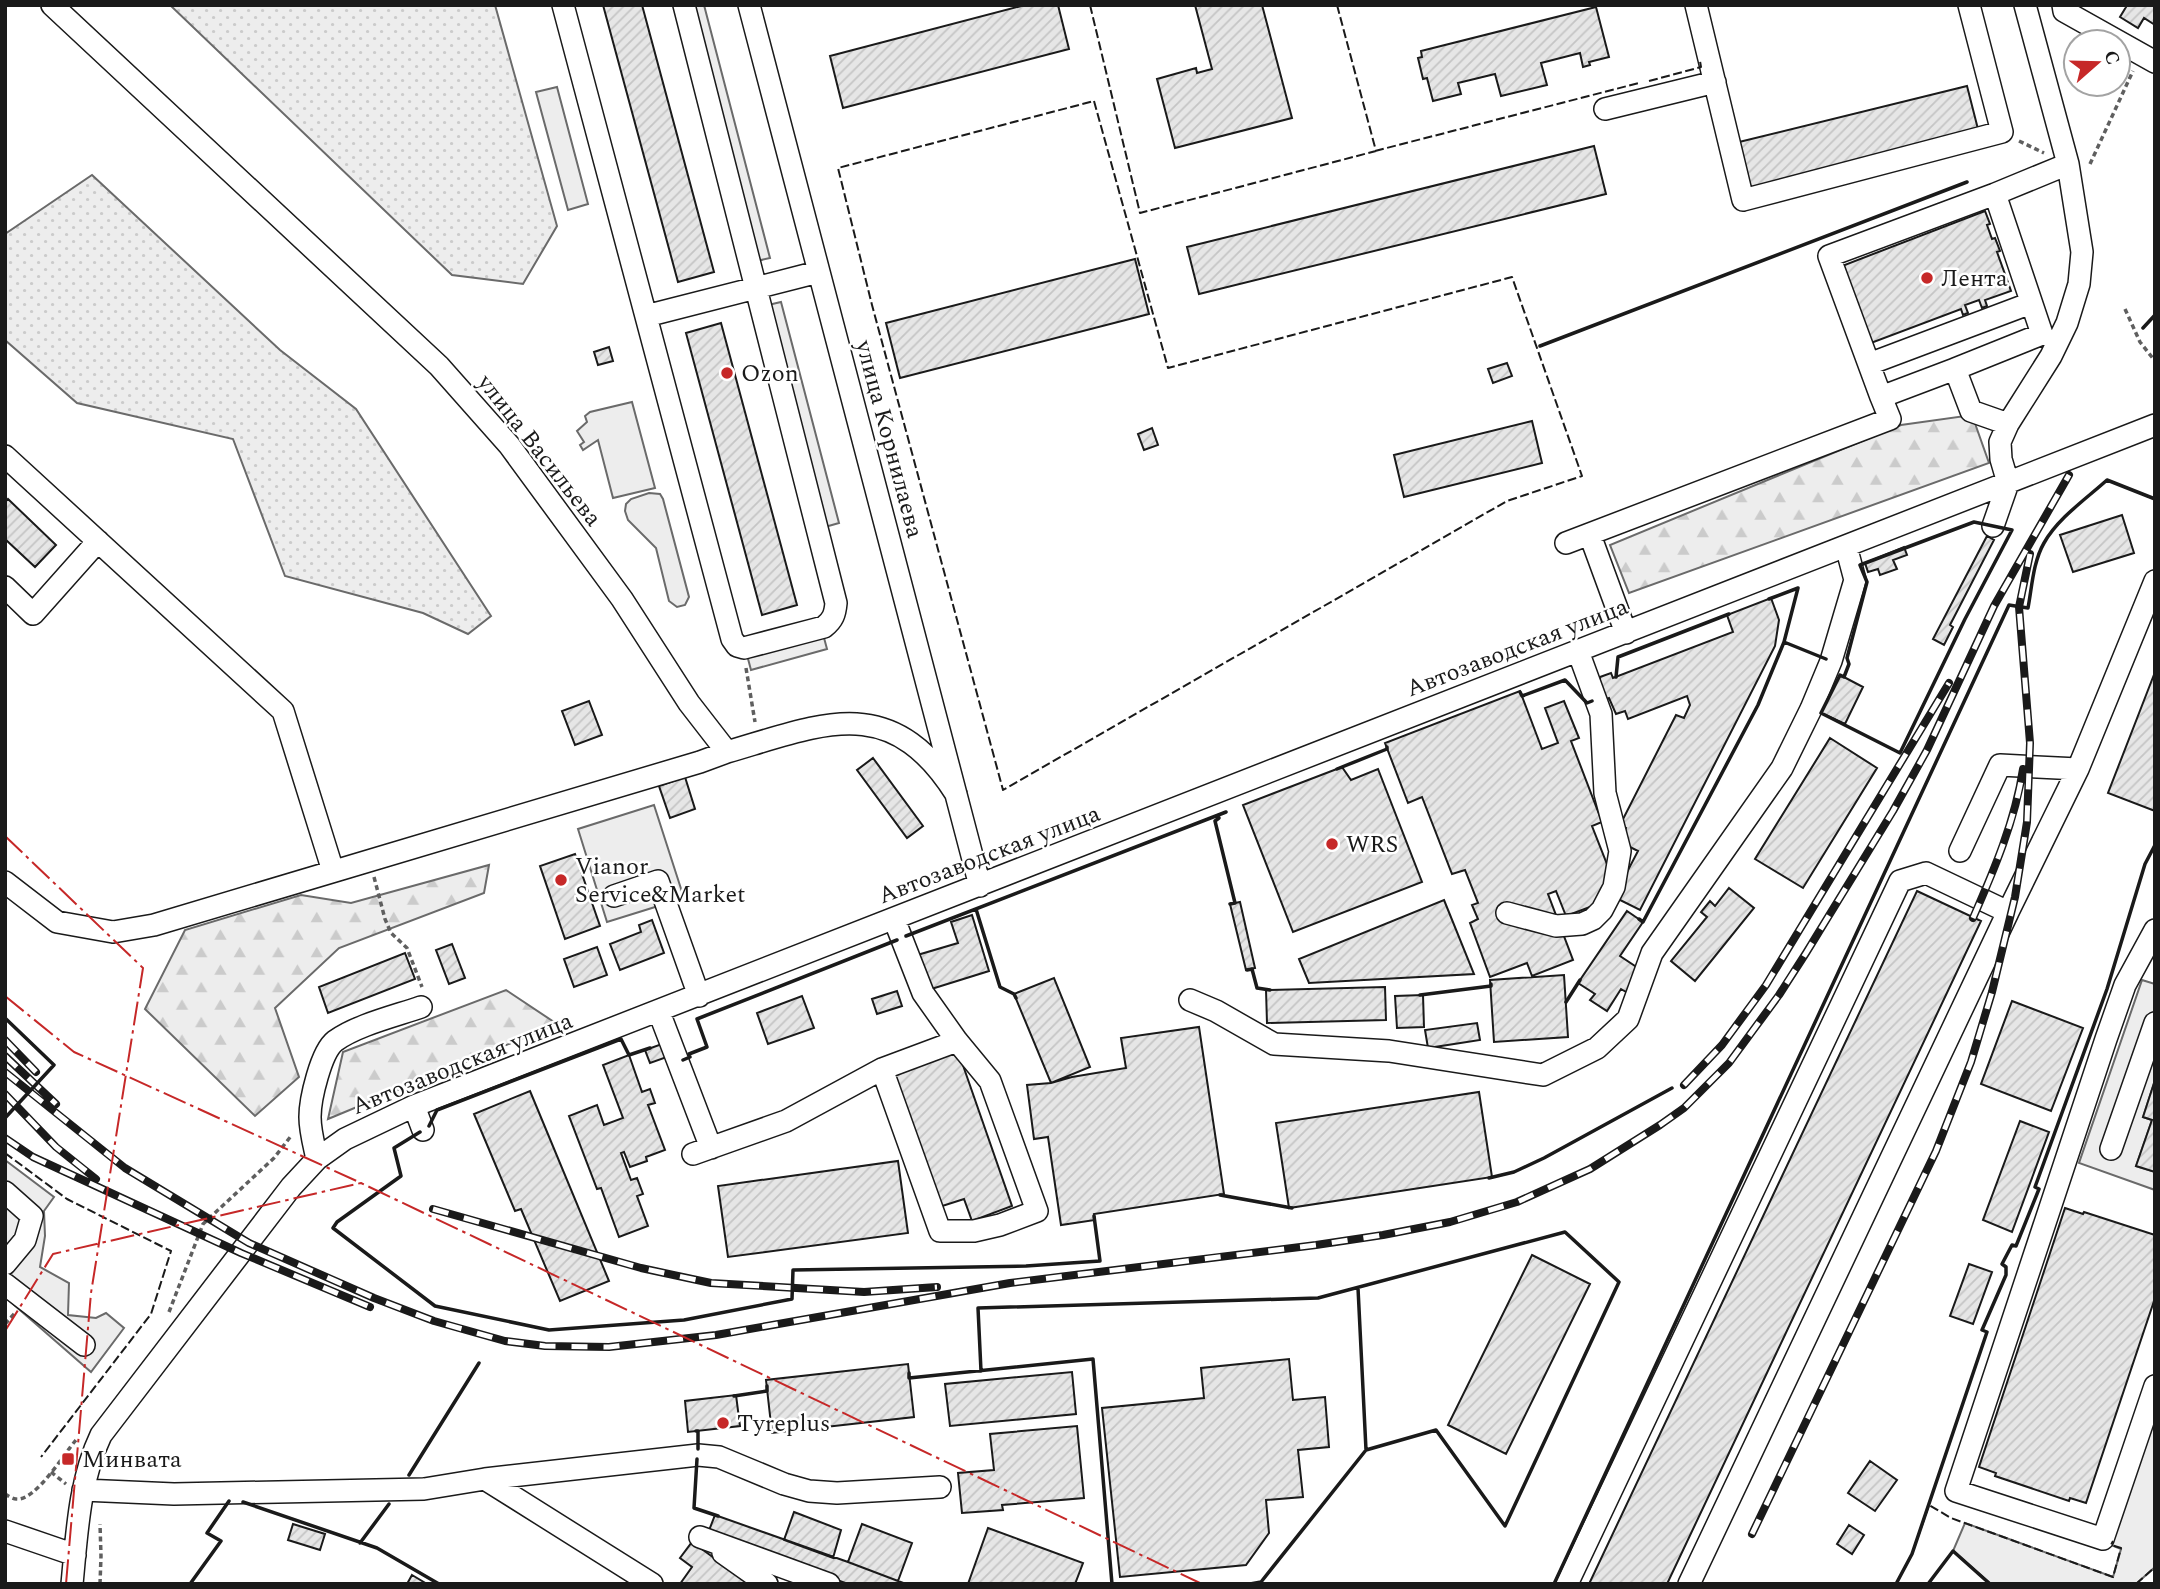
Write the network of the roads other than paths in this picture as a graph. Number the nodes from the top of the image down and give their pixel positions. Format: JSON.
{"nodes":[{"id":1,"x":52,"y":5,"type":"edge"},
{"id":2,"x":563,"y":5,"type":"edge"},
{"id":3,"x":684,"y":5,"type":"edge"},
{"id":4,"x":749,"y":5,"type":"edge"},
{"id":5,"x":1696,"y":5,"type":"edge"},
{"id":6,"x":1969,"y":5,"type":"edge"},
{"id":7,"x":2025,"y":5,"type":"edge"},
{"id":8,"x":2063,"y":5,"type":"edge"},
{"id":9,"x":2148,"y":58,"type":"edge"},
{"id":10,"x":1716,"y":82,"type":"junction"},
{"id":11,"x":1605,"y":110,"type":"dead end"},
{"id":12,"x":2068,"y":164,"type":"junction"},
{"id":13,"x":1995,"y":194,"type":"junction"},
{"id":14,"x":818,"y":272,"type":"junction"},
{"id":15,"x":756,"y":288,"type":"junction"},
{"id":16,"x":2031,"y":303,"type":"junction"},
{"id":17,"x":646,"y":316,"type":"junction"},
{"id":18,"x":1869,"y":364,"type":"junction"},
{"id":19,"x":1955,"y":369,"type":"junction"},
{"id":20,"x":1881,"y":397,"type":"junction"},
{"id":21,"x":2008,"y":424,"type":"junction"},
{"id":22,"x":2155,"y":425,"type":"edge"},
{"id":23,"x":5,"y":456,"type":"edge"},
{"id":24,"x":2008,"y":483,"type":"junction"},
{"id":25,"x":1993,"y":526,"type":"dead end"},
{"id":26,"x":1590,"y":535,"type":"junction"},
{"id":27,"x":98,"y":541,"type":"junction"},
{"id":28,"x":1566,"y":543,"type":"dead end"},
{"id":29,"x":1846,"y":546,"type":"junction"},
{"id":30,"x":2155,"y":581,"type":"edge"},
{"id":31,"x":5,"y":587,"type":"edge"},
{"id":32,"x":1626,"y":633,"type":"junction"},
{"id":33,"x":1578,"y":651,"type":"junction"},
{"id":34,"x":727,"y":752,"type":"junction"},
{"id":35,"x":2078,"y":769,"type":"junction"},
{"id":36,"x":956,"y":794,"type":"junction"},
{"id":37,"x":1960,"y":851,"type":"dead end"},
{"id":38,"x":333,"y":872,"type":"junction"},
{"id":39,"x":5,"y":882,"type":"edge"},
{"id":40,"x":980,"y":886,"type":"junction"},
{"id":41,"x":614,"y":896,"type":"dead end"},
{"id":42,"x":2008,"y":912,"type":"junction"},
{"id":43,"x":1507,"y":913,"type":"dead end"},
{"id":44,"x":894,"y":919,"type":"junction"},
{"id":45,"x":2155,"y":930,"type":"edge"},
{"id":46,"x":2147,"y":955,"type":"edge"},
{"id":47,"x":699,"y":996,"type":"junction"},
{"id":48,"x":1190,"y":1000,"type":"dead end"},
{"id":49,"x":421,"y":1007,"type":"road end"},
{"id":50,"x":659,"y":1012,"type":"junction"},
{"id":51,"x":2155,"y":1023,"type":"edge"},
{"id":52,"x":957,"y":1041,"type":"junction"},
{"id":53,"x":882,"y":1069,"type":"junction"},
{"id":54,"x":414,"y":1107,"type":"junction"},
{"id":55,"x":423,"y":1130,"type":"dead end"},
{"id":56,"x":2111,"y":1149,"type":"dead end"},
{"id":57,"x":317,"y":1159,"type":"junction"},
{"id":58,"x":5,"y":1192,"type":"edge"},
{"id":59,"x":10,"y":1251,"type":"edge"},
{"id":60,"x":5,"y":1284,"type":"edge"},
{"id":61,"x":84,"y":1345,"type":"dead end"},
{"id":62,"x":2155,"y":1387,"type":"edge"},
{"id":63,"x":485,"y":1479,"type":"junction"},
{"id":64,"x":940,"y":1487,"type":"dead end"},
{"id":65,"x":83,"y":1490,"type":"junction"},
{"id":66,"x":5,"y":1531,"type":"edge"},
{"id":67,"x":75,"y":1555,"type":"junction"},
{"id":68,"x":824,"y":1583,"type":"edge"},
{"id":69,"x":72,"y":1584,"type":"edge"},
{"id":70,"x":652,"y":1584,"type":"edge"},
{"id":71,"x":767,"y":1584,"type":"edge"},
{"id":72,"x":1567,"y":1584,"type":"edge"},
{"id":73,"x":1689,"y":1584,"type":"edge"}],
"edges":[{"from":1,"to":34,"type":"street","name":"улица Васильева"},
{"from":2,"to":17,"type":"street"},
{"from":3,"to":15,"type":"street"},
{"from":4,"to":14,"type":"street","name":"улица Корнилаева"},
{"from":5,"to":10,"type":"street"},
{"from":6,"to":10,"type":"street"},
{"from":7,"to":12,"type":"street"},
{"from":8,"to":9,"type":"street"},
{"from":10,"to":11,"type":"street"},
{"from":12,"to":13,"type":"street"},
{"from":12,"to":21,"type":"street"},
{"from":13,"to":16,"type":"street"},
{"from":13,"to":18,"type":"street"},
{"from":14,"to":15,"type":"street"},
{"from":14,"to":36,"type":"street","name":"улица Корнилаева"},
{"from":15,"to":17,"type":"street"},
{"from":15,"to":17,"type":"street"},
{"from":16,"to":18,"type":"street"},
{"from":16,"to":19,"type":"street"},
{"from":18,"to":20,"type":"street"},
{"from":19,"to":20,"type":"street"},
{"from":19,"to":21,"type":"street"},
{"from":20,"to":26,"type":"street"},
{"from":21,"to":24,"type":"street"},
{"from":22,"to":24,"type":"street","name":"Автозаводская улица"},
{"from":23,"to":27,"type":"street"},
{"from":24,"to":25,"type":"street"},
{"from":24,"to":29,"type":"street","name":"Автозаводская улица"},
{"from":26,"to":28,"type":"street"},
{"from":26,"to":32,"type":"street"},
{"from":27,"to":31,"type":"street"},
{"from":27,"to":38,"type":"street"},
{"from":29,"to":32,"type":"street","name":"Автозаводская улица"},
{"from":29,"to":48,"type":"street"},
{"from":30,"to":35,"type":"street"},
{"from":32,"to":33,"type":"street","name":"Автозаводская улица"},
{"from":33,"to":40,"type":"street","name":"Автозаводская улица"},
{"from":33,"to":43,"type":"street"},
{"from":34,"to":36,"type":"street"},
{"from":34,"to":38,"type":"street"},
{"from":35,"to":37,"type":"street"},
{"from":35,"to":42,"type":"street"},
{"from":36,"to":40,"type":"street","name":"улица Корнилаева"},
{"from":38,"to":39,"type":"street"},
{"from":40,"to":44,"type":"street","name":"Автозаводская улица"},
{"from":41,"to":47,"type":"street"},
{"from":42,"to":72,"type":"street"},
{"from":42,"to":73,"type":"street"},
{"from":44,"to":47,"type":"street","name":"Автозаводская улица"},
{"from":44,"to":52,"type":"street"},
{"from":45,"to":46,"type":"street"},
{"from":46,"to":62,"type":"street"},
{"from":47,"to":50,"type":"street","name":"Автозаводская улица"},
{"from":49,"to":57,"type":"street"},
{"from":50,"to":53,"type":"street"},
{"from":50,"to":54,"type":"street","name":"Автозаводская улица"},
{"from":51,"to":56,"type":"street"},
{"from":52,"to":53,"type":"street"},
{"from":52,"to":53,"type":"street"},
{"from":54,"to":55,"type":"street"},
{"from":54,"to":57,"type":"street","name":"Автозаводская улица"},
{"from":57,"to":65,"type":"street","name":"Автозаводская улица"},
{"from":58,"to":59,"type":"street"},
{"from":60,"to":61,"type":"street"},
{"from":63,"to":64,"type":"street"},
{"from":63,"to":65,"type":"street"},
{"from":63,"to":70,"type":"street"},
{"from":65,"to":67,"type":"street","name":"Автозаводская улица"},
{"from":66,"to":67,"type":"street"},
{"from":67,"to":69,"type":"street","name":"Автозаводская улица"},
{"from":68,"to":71,"type":"street"}]}
